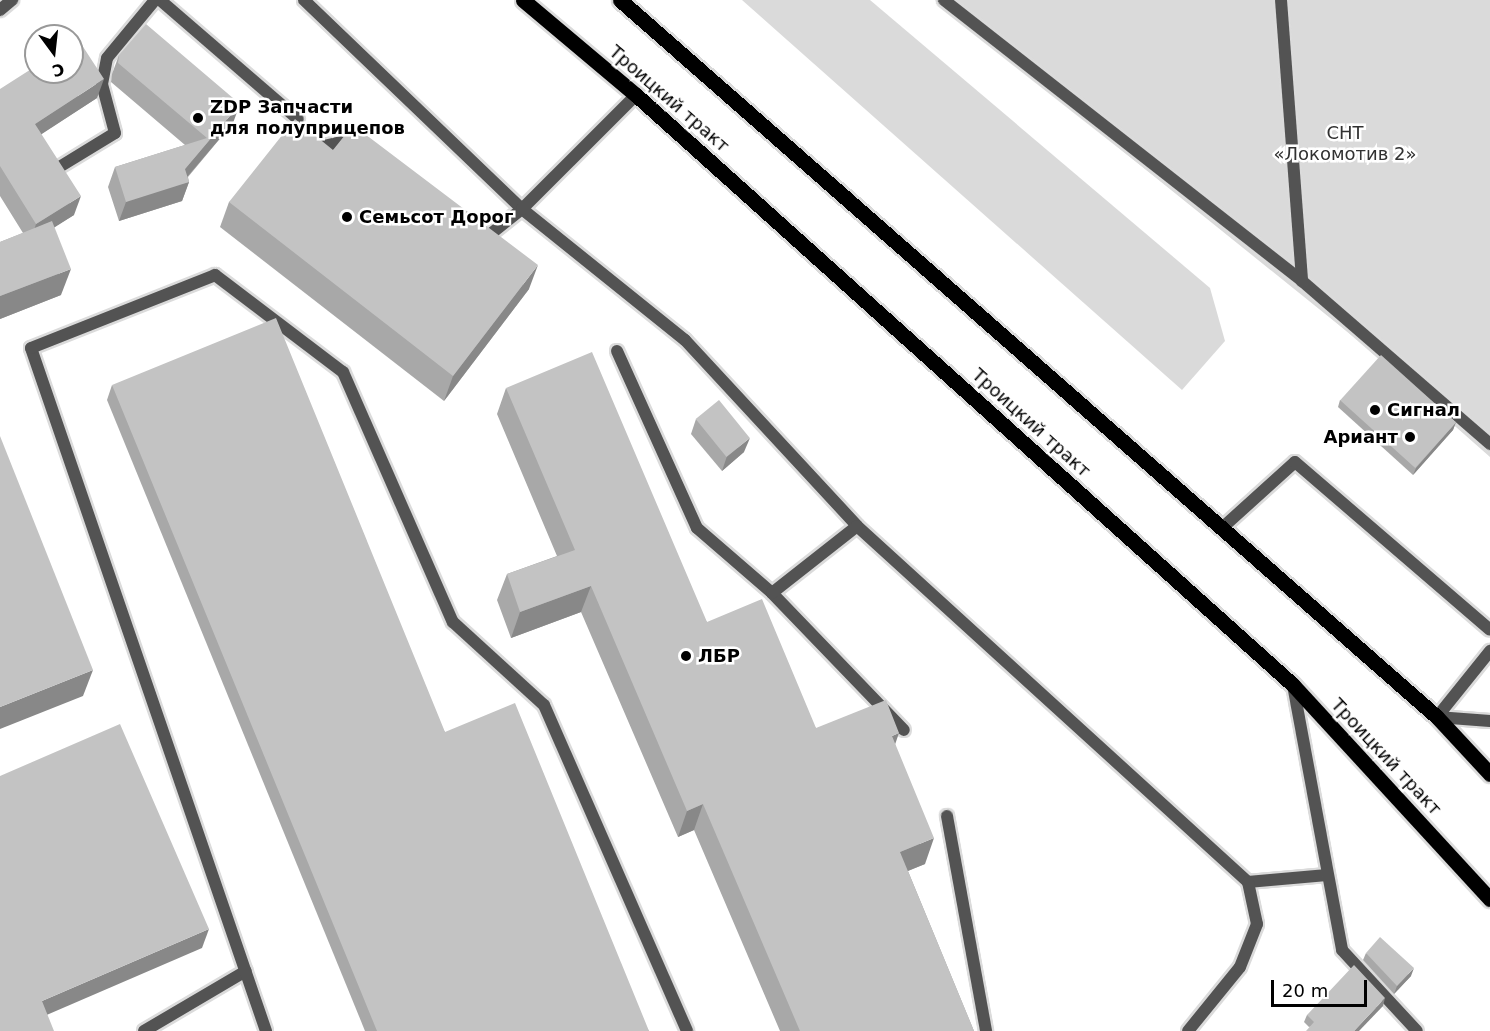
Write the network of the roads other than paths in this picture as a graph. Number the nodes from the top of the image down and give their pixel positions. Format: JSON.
{"nodes":[{"id":1,"x":12,"y":0,"type":"edge"},
{"id":2,"x":157,"y":0,"type":"edge"},
{"id":3,"x":304,"y":0,"type":"edge"},
{"id":4,"x":523,"y":0,"type":"edge"},
{"id":5,"x":620,"y":0,"type":"edge"},
{"id":6,"x":944,"y":0,"type":"edge"},
{"id":7,"x":1281,"y":0,"type":"edge"},
{"id":8,"x":0,"y":10,"type":"edge"},
{"id":9,"x":636,"y":94,"type":"junction"},
{"id":10,"x":298,"y":119,"type":"edge"},
{"id":11,"x":370,"y":145,"type":"edge"},
{"id":12,"x":315,"y":148,"type":"edge"},
{"id":13,"x":61,"y":166,"type":"edge"},
{"id":14,"x":522,"y":209,"type":"junction"},
{"id":15,"x":471,"y":236,"type":"edge"},
{"id":16,"x":1302,"y":281,"type":"junction"},
{"id":17,"x":617,"y":351,"type":"dead end"},
{"id":18,"x":1490,"y":444,"type":"edge"},
{"id":19,"x":857,"y":526,"type":"junction"},
{"id":20,"x":1222,"y":528,"type":"junction"},
{"id":21,"x":772,"y":593,"type":"junction"},
{"id":22,"x":1490,"y":630,"type":"edge"},
{"id":23,"x":1490,"y":651,"type":"edge"},
{"id":24,"x":1293,"y":685,"type":"junction"},
{"id":25,"x":1437,"y":717,"type":"junction"},
{"id":26,"x":1490,"y":721,"type":"edge"},
{"id":27,"x":904,"y":730,"type":"dead end"},
{"id":28,"x":1490,"y":774,"type":"edge"},
{"id":29,"x":946,"y":816,"type":"dead end"},
{"id":30,"x":1327,"y":875,"type":"junction"},
{"id":31,"x":1248,"y":882,"type":"junction"},
{"id":32,"x":1490,"y":899,"type":"edge"},
{"id":33,"x":246,"y":971,"type":"junction"},
{"id":34,"x":144,"y":1031,"type":"edge"},
{"id":35,"x":266,"y":1031,"type":"edge"},
{"id":36,"x":687,"y":1031,"type":"edge"},
{"id":37,"x":986,"y":1031,"type":"edge"},
{"id":38,"x":1188,"y":1031,"type":"edge"},
{"id":39,"x":1417,"y":1031,"type":"edge"}],
"edges":[{"from":1,"to":8,"type":"lane"},
{"from":2,"to":10,"type":"lane"},
{"from":2,"to":13,"type":"lane"},
{"from":3,"to":14,"type":"lane"},
{"from":4,"to":9,"type":"main road","name":"Троицкий тракт"},
{"from":5,"to":20,"type":"main road"},
{"from":6,"to":16,"type":"lane"},
{"from":7,"to":16,"type":"lane"},
{"from":9,"to":14,"type":"lane"},
{"from":9,"to":24,"type":"main road","name":"Троицкий тракт"},
{"from":11,"to":12,"type":"lane"},
{"from":14,"to":15,"type":"lane"},
{"from":14,"to":19,"type":"lane"},
{"from":16,"to":18,"type":"lane"},
{"from":17,"to":21,"type":"lane"},
{"from":19,"to":21,"type":"lane"},
{"from":19,"to":31,"type":"lane"},
{"from":20,"to":22,"type":"lane"},
{"from":20,"to":25,"type":"main road"},
{"from":21,"to":27,"type":"lane"},
{"from":23,"to":25,"type":"lane"},
{"from":24,"to":30,"type":"lane"},
{"from":24,"to":32,"type":"main road","name":"Троицкий тракт"},
{"from":25,"to":26,"type":"lane"},
{"from":25,"to":28,"type":"main road"},
{"from":29,"to":37,"type":"lane"},
{"from":30,"to":31,"type":"lane"},
{"from":30,"to":39,"type":"lane"},
{"from":31,"to":38,"type":"lane"},
{"from":33,"to":34,"type":"lane"},
{"from":33,"to":35,"type":"lane"},
{"from":33,"to":36,"type":"lane"}]}
